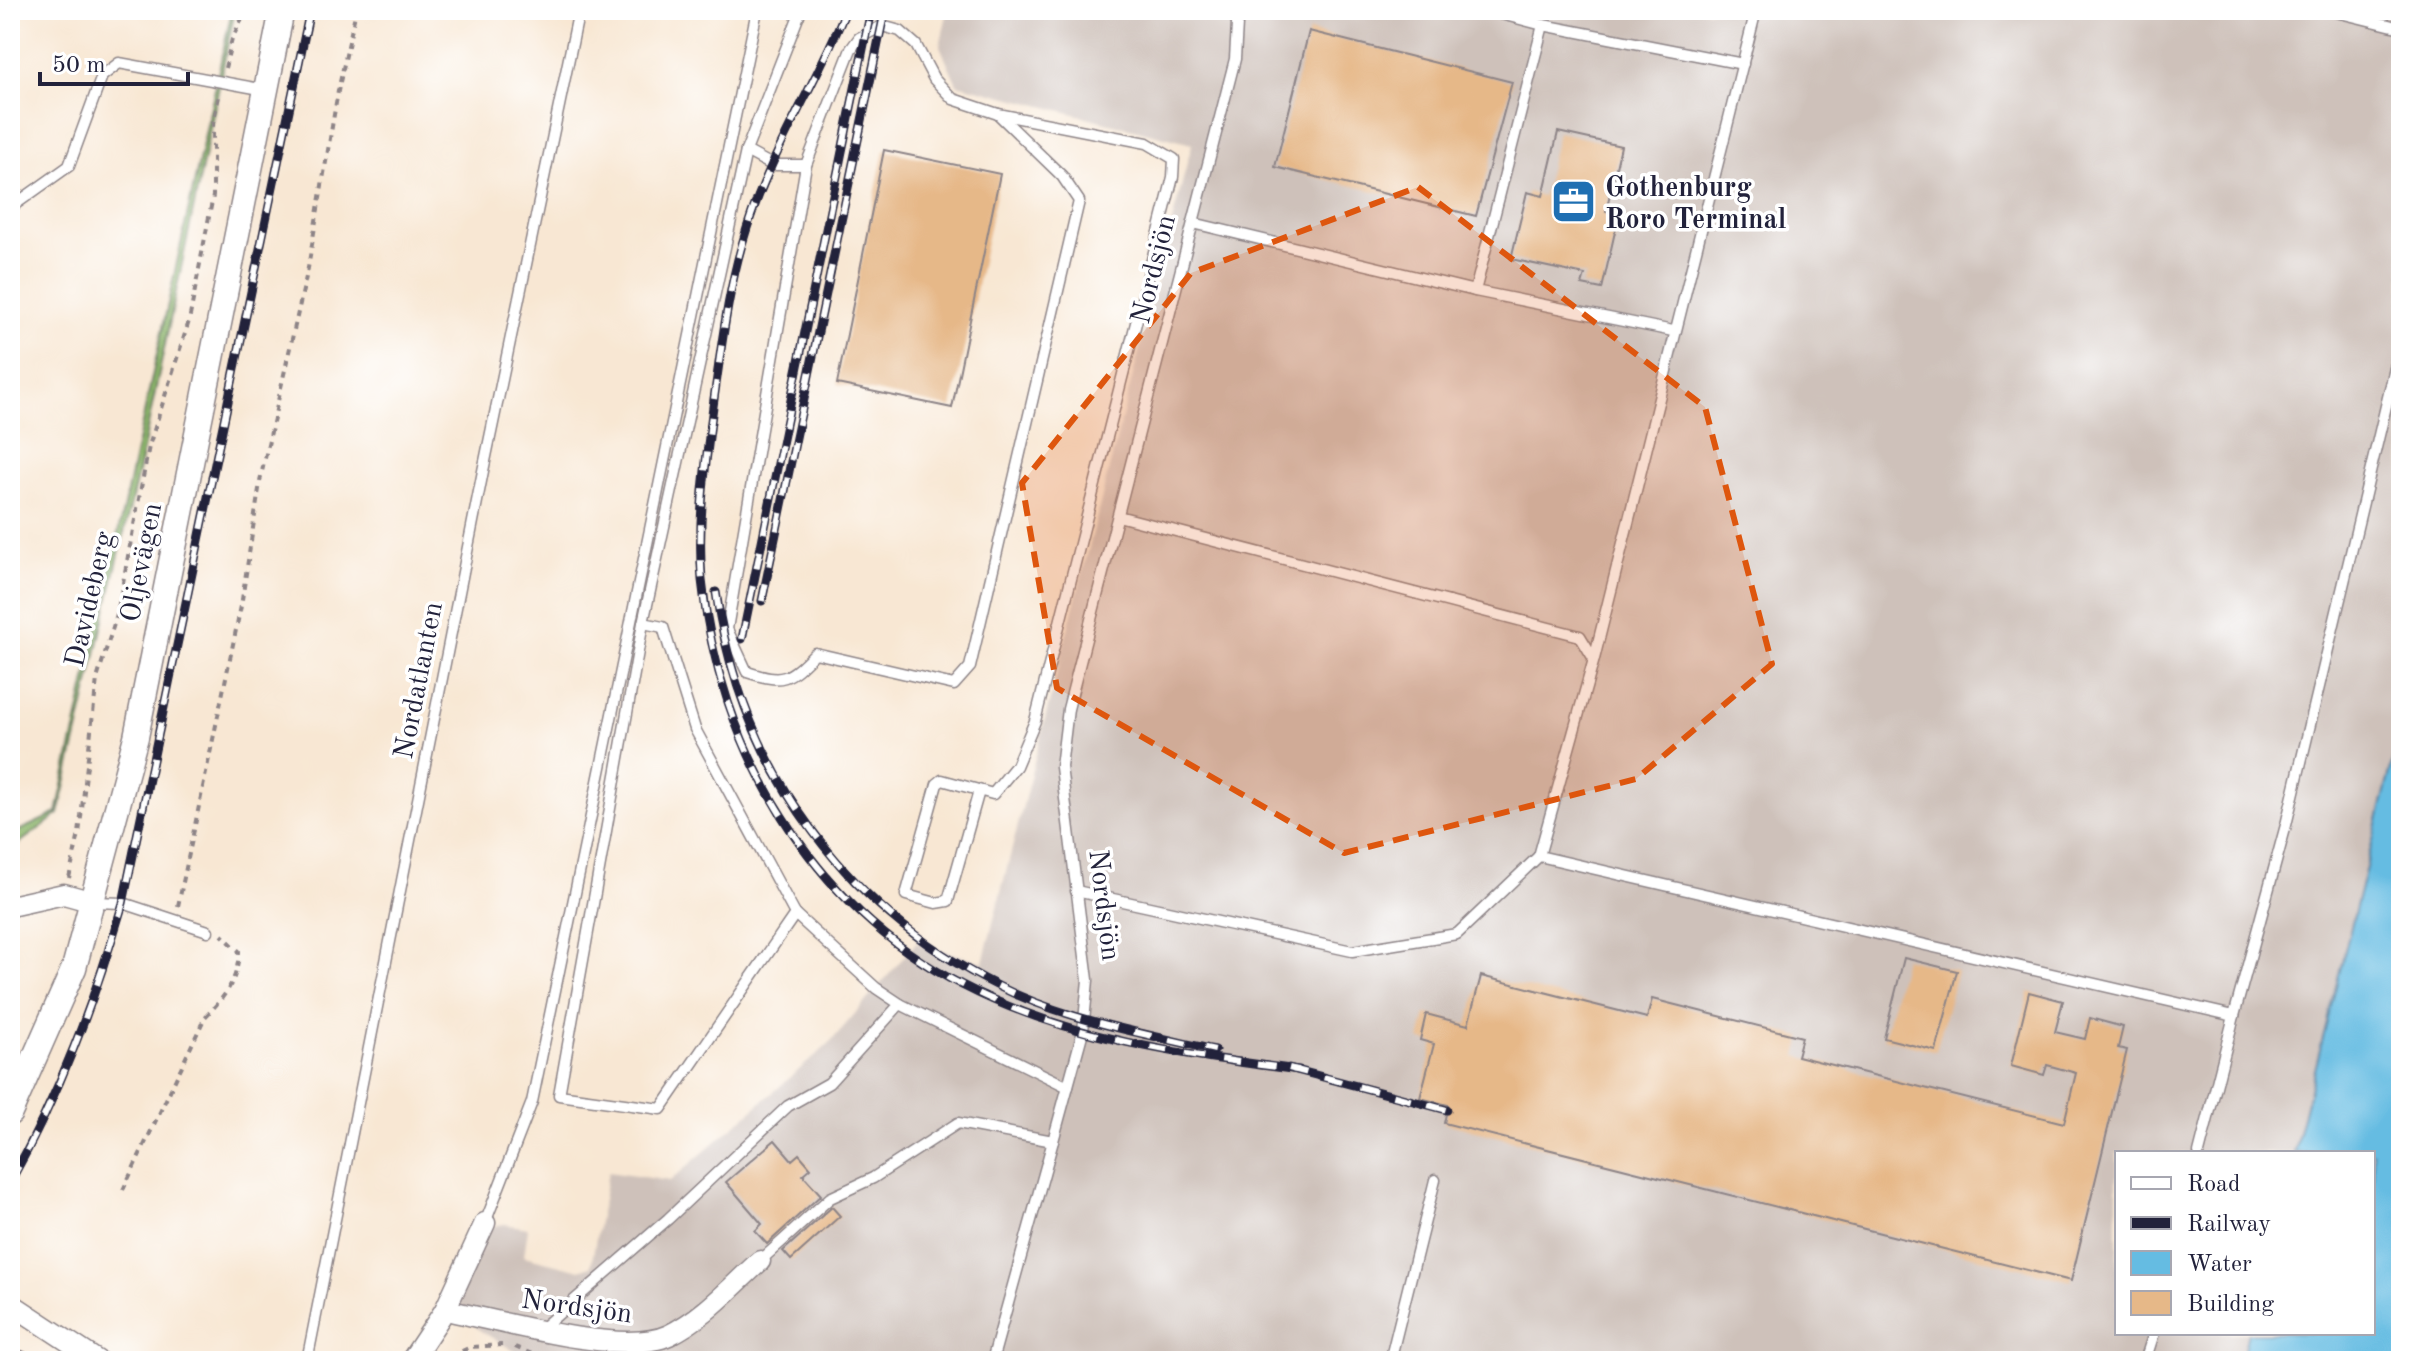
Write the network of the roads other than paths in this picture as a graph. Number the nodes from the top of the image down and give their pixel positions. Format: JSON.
{"nodes":[{"id":1,"x":282,"y":10,"type":"edge"},
{"id":2,"x":579,"y":10,"type":"edge"},
{"id":3,"x":757,"y":10,"type":"edge"},
{"id":4,"x":801,"y":10,"type":"edge"},
{"id":5,"x":1233,"y":10,"type":"edge"},
{"id":6,"x":1486,"y":10,"type":"edge"},
{"id":7,"x":1756,"y":10,"type":"edge"},
{"id":8,"x":2328,"y":10,"type":"edge"},
{"id":9,"x":1543,"y":25,"type":"junction"},
{"id":10,"x":2401,"y":28,"type":"edge"},
{"id":11,"x":1743,"y":64,"type":"junction"},
{"id":12,"x":266,"y":90,"type":"junction"},
{"id":13,"x":998,"y":114,"type":"junction"},
{"id":14,"x":746,"y":151,"type":"junction"},
{"id":15,"x":806,"y":165,"type":"junction"},
{"id":16,"x":10,"y":208,"type":"edge"},
{"id":17,"x":1193,"y":223,"type":"junction"},
{"id":18,"x":1475,"y":291,"type":"junction"},
{"id":19,"x":1673,"y":331,"type":"junction"},
{"id":20,"x":2401,"y":343,"type":"edge"},
{"id":21,"x":1118,"y":516,"type":"junction"},
{"id":22,"x":643,"y":623,"type":"junction"},
{"id":23,"x":1602,"y":626,"type":"junction"},
{"id":24,"x":1580,"y":636,"type":"junction"},
{"id":25,"x":1594,"y":659,"type":"junction"},
{"id":26,"x":979,"y":791,"type":"junction"},
{"id":27,"x":1539,"y":856,"type":"junction"},
{"id":28,"x":1076,"y":891,"type":"junction"},
{"id":29,"x":93,"y":902,"type":"junction"},
{"id":30,"x":10,"y":906,"type":"edge"},
{"id":31,"x":795,"y":914,"type":"junction"},
{"id":32,"x":208,"y":931,"type":"road end"},
{"id":33,"x":900,"y":1004,"type":"junction"},
{"id":34,"x":2234,"y":1016,"type":"junction"},
{"id":35,"x":1068,"y":1087,"type":"junction"},
{"id":36,"x":10,"y":1113,"type":"edge"},
{"id":37,"x":1053,"y":1141,"type":"junction"},
{"id":38,"x":2200,"y":1151,"type":"edge"},
{"id":39,"x":1435,"y":1180,"type":"dead end"},
{"id":40,"x":485,"y":1223,"type":"joint"},
{"id":41,"x":760,"y":1261,"type":"joint"},
{"id":42,"x":10,"y":1303,"type":"edge"},
{"id":43,"x":445,"y":1310,"type":"junction"},
{"id":44,"x":540,"y":1330,"type":"junction"},
{"id":45,"x":2153,"y":1335,"type":"edge"},
{"id":46,"x":98,"y":1361,"type":"edge"},
{"id":47,"x":307,"y":1361,"type":"edge"},
{"id":48,"x":411,"y":1361,"type":"edge"},
{"id":49,"x":992,"y":1361,"type":"edge"},
{"id":50,"x":1390,"y":1361,"type":"edge"},
{"id":51,"x":2145,"y":1361,"type":"edge"}],
"edges":[{"from":1,"to":12,"type":"street","name":"Oljevägen"},
{"from":2,"to":47,"type":"lane","name":"Nordatlanten"},
{"from":3,"to":40,"type":"lane"},
{"from":4,"to":14,"type":"lane"},
{"from":5,"to":17,"type":"lane","name":"Nordsjön"},
{"from":6,"to":9,"type":"lane"},
{"from":7,"to":11,"type":"lane"},
{"from":8,"to":10,"type":"lane"},
{"from":9,"to":11,"type":"lane"},
{"from":9,"to":18,"type":"lane"},
{"from":11,"to":19,"type":"lane"},
{"from":12,"to":16,"type":"lane"},
{"from":12,"to":29,"type":"street","name":"Oljevägen"},
{"from":13,"to":15,"type":"lane"},
{"from":13,"to":15,"type":"lane"},
{"from":13,"to":26,"type":"lane"},
{"from":14,"to":15,"type":"lane"},
{"from":14,"to":22,"type":"lane"},
{"from":17,"to":18,"type":"lane"},
{"from":17,"to":21,"type":"lane","name":"Nordsjön"},
{"from":18,"to":19,"type":"lane"},
{"from":19,"to":23,"type":"lane"},
{"from":20,"to":34,"type":"lane"},
{"from":21,"to":24,"type":"lane"},
{"from":21,"to":28,"type":"lane","name":"Nordsjön"},
{"from":22,"to":31,"type":"lane"},
{"from":22,"to":31,"type":"lane"},
{"from":23,"to":24,"type":"lane"},
{"from":23,"to":25,"type":"lane"},
{"from":24,"to":25,"type":"lane"},
{"from":25,"to":27,"type":"lane"},
{"from":26,"to":26,"type":"lane"},
{"from":27,"to":28,"type":"lane"},
{"from":27,"to":34,"type":"lane"},
{"from":28,"to":35,"type":"lane","name":"Nordsjön"},
{"from":29,"to":30,"type":"street"},
{"from":29,"to":32,"type":"lane"},
{"from":29,"to":36,"type":"street","name":"Oljevägen"},
{"from":31,"to":33,"type":"lane"},
{"from":33,"to":35,"type":"lane"},
{"from":33,"to":44,"type":"lane"},
{"from":34,"to":38,"type":"lane"},
{"from":35,"to":37,"type":"lane","name":"Nordsjön"},
{"from":37,"to":41,"type":"lane","name":"Nordsjön"},
{"from":37,"to":49,"type":"lane"},
{"from":39,"to":50,"type":"lane"},
{"from":40,"to":43,"type":"street"},
{"from":41,"to":44,"type":"street","name":"Nordsjön"},
{"from":42,"to":46,"type":"street"},
{"from":43,"to":44,"type":"street","name":"Nordsjön"},
{"from":43,"to":48,"type":"street"},
{"from":45,"to":51,"type":"lane"}]}
